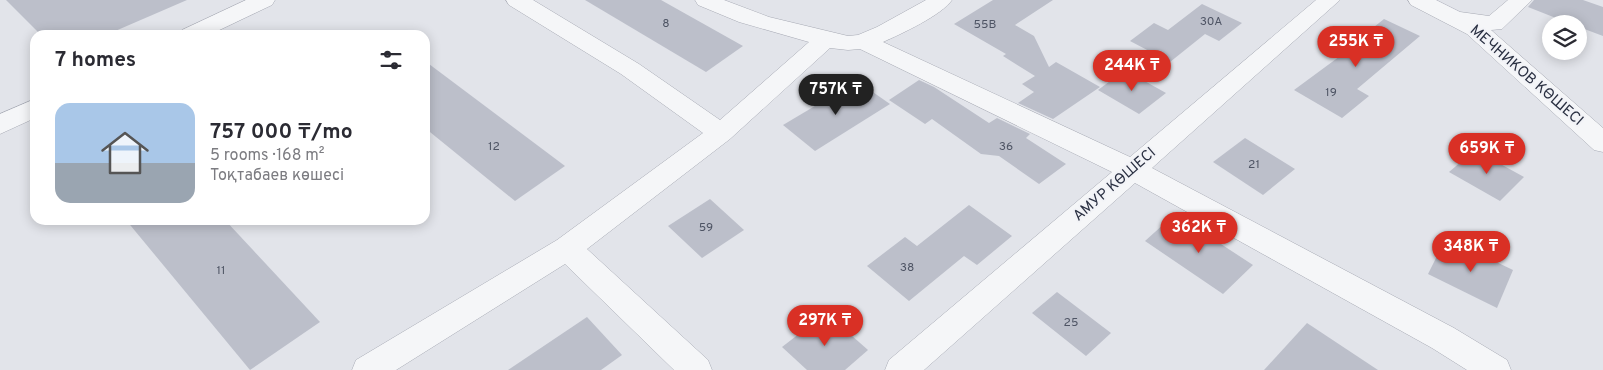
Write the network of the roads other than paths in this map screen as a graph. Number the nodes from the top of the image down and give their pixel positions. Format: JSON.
{"nodes":[{"id":1,"x":264,"y":0,"type":"edge"},
{"id":2,"x":517,"y":0,"type":"edge"},
{"id":3,"x":706,"y":0,"type":"edge"},
{"id":4,"x":941,"y":0,"type":"edge"},
{"id":5,"x":1329,"y":0,"type":"edge"},
{"id":6,"x":1419,"y":0,"type":"edge"},
{"id":7,"x":1521,"y":0,"type":"edge"},
{"id":8,"x":734,"y":5,"type":"edge"},
{"id":9,"x":1456,"y":19,"type":"junction"},
{"id":10,"x":201,"y":30,"type":"edge"},
{"id":11,"x":826,"y":39,"type":"junction"},
{"id":12,"x":862,"y":41,"type":"junction"},
{"id":13,"x":30,"y":110,"type":"edge"},
{"id":14,"x":0,"y":124,"type":"edge"},
{"id":15,"x":721,"y":133,"type":"junction"},
{"id":16,"x":1603,"y":143,"type":"edge"},
{"id":17,"x":1133,"y":170,"type":"junction"},
{"id":18,"x":567,"y":248,"type":"junction"},
{"id":19,"x":368,"y":370,"type":"edge"},
{"id":20,"x":696,"y":370,"type":"edge"},
{"id":21,"x":901,"y":370,"type":"edge"},
{"id":22,"x":1495,"y":370,"type":"edge"}],
"edges":[{"from":1,"to":10,"type":"street"},
{"from":2,"to":15,"type":"street"},
{"from":3,"to":8,"type":"street"},
{"from":4,"to":12,"type":"street"},
{"from":5,"to":17,"type":"street","name":"АМУР КӨШЕСІ"},
{"from":6,"to":9,"type":"street","name":"МЕЧНИКОВ КӨШЕСІ"},
{"from":7,"to":9,"type":"street"},
{"from":8,"to":11,"type":"street"},
{"from":9,"to":16,"type":"street","name":"МЕЧНИКОВ КӨШЕСІ"},
{"from":11,"to":12,"type":"street"},
{"from":11,"to":15,"type":"street"},
{"from":12,"to":17,"type":"street"},
{"from":13,"to":14,"type":"street"},
{"from":15,"to":18,"type":"street"},
{"from":17,"to":21,"type":"street","name":"АМУР КӨШЕСІ"},
{"from":17,"to":22,"type":"street"},
{"from":18,"to":19,"type":"street"},
{"from":18,"to":20,"type":"street"}]}
